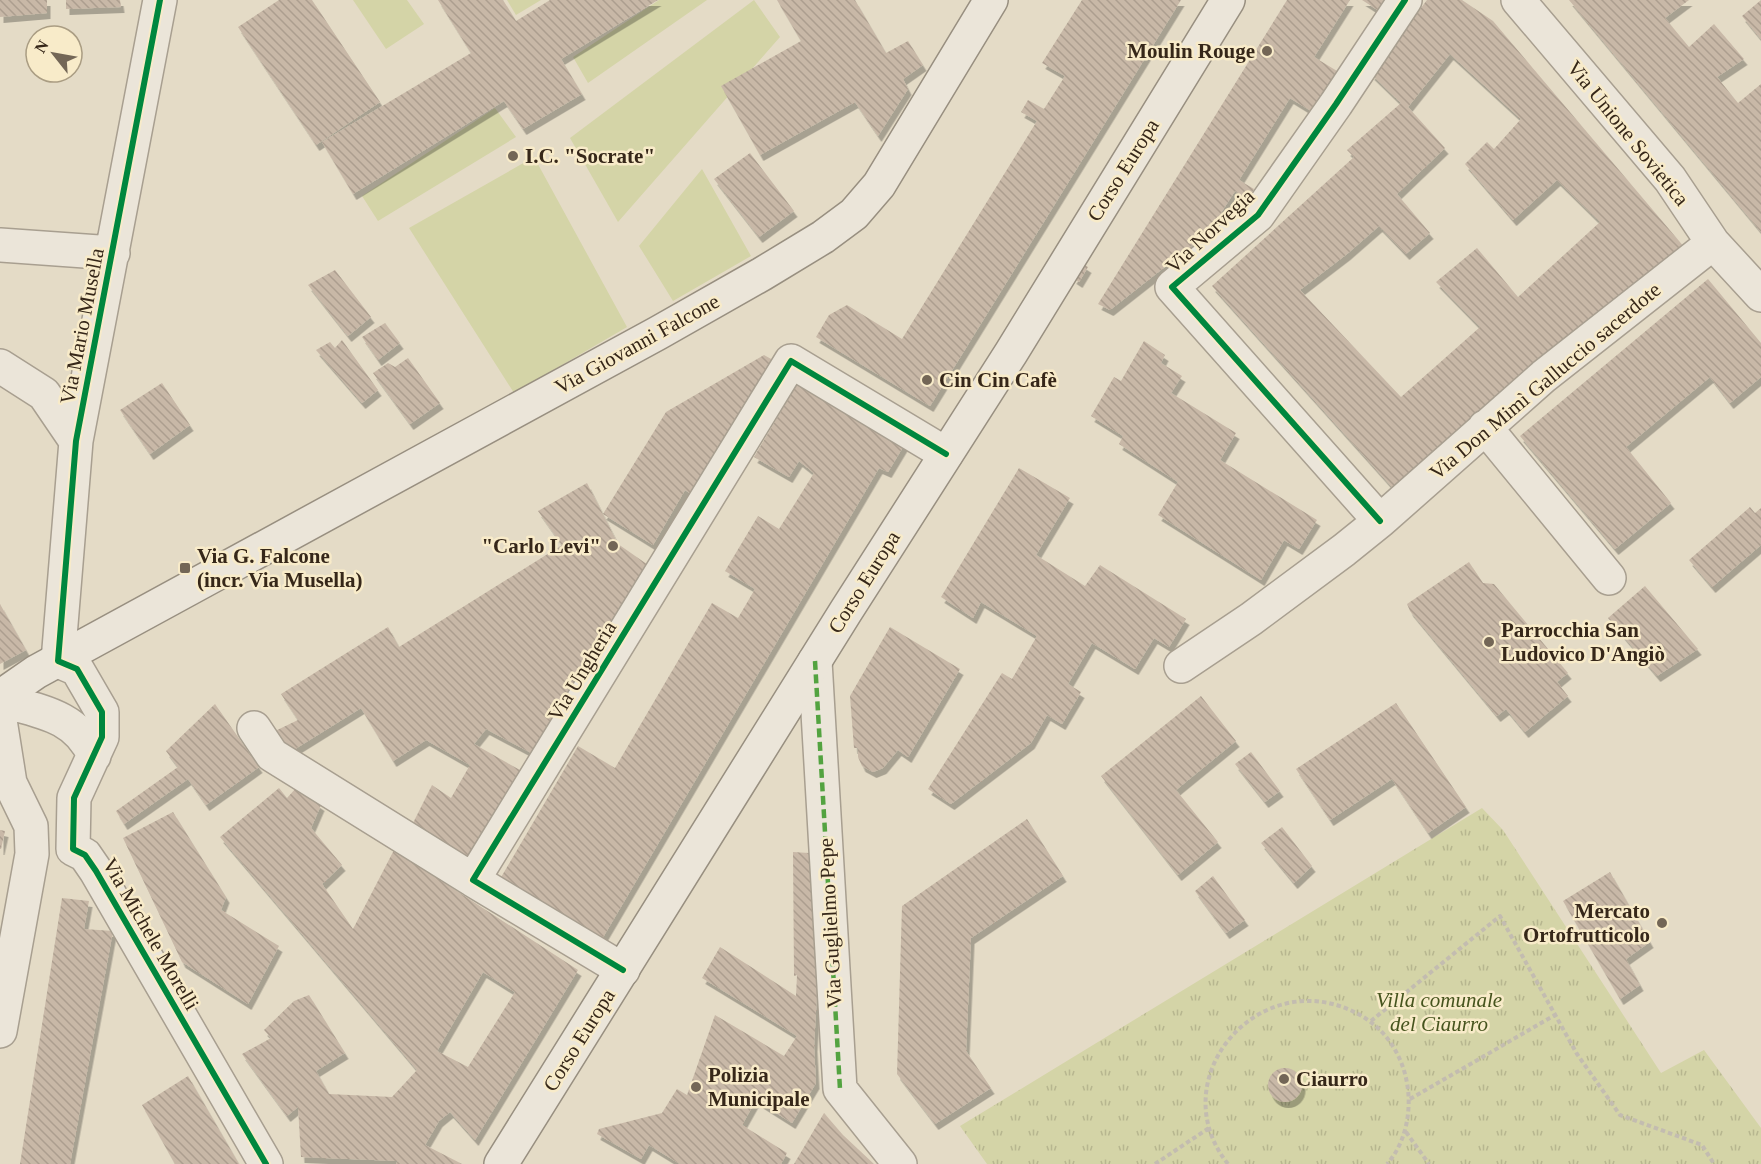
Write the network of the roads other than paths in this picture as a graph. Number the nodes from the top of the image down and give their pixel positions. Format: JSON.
{"nodes":[{"id":1,"x":160,"y":0,"type":"edge"},
{"id":2,"x":991,"y":0,"type":"edge"},
{"id":3,"x":1228,"y":0,"type":"edge"},
{"id":4,"x":1405,"y":0,"type":"edge"},
{"id":5,"x":1518,"y":0,"type":"edge"},
{"id":6,"x":1713,"y":243,"type":"junction"},
{"id":7,"x":0,"y":245,"type":"edge"},
{"id":8,"x":113,"y":253,"type":"junction"},
{"id":9,"x":1761,"y":295,"type":"edge"},
{"id":10,"x":0,"y":366,"type":"edge"},
{"id":11,"x":1485,"y":428,"type":"junction"},
{"id":12,"x":76,"y":441,"type":"junction"},
{"id":13,"x":946,"y":454,"type":"junction"},
{"id":14,"x":1380,"y":521,"type":"junction"},
{"id":15,"x":1609,"y":578,"type":"dead end"},
{"id":16,"x":58,"y":661,"type":"junction"},
{"id":17,"x":815,"y":661,"type":"junction"},
{"id":18,"x":1181,"y":666,"type":"dead end"},
{"id":19,"x":0,"y":699,"type":"edge"},
{"id":20,"x":0,"y":720,"type":"edge"},
{"id":21,"x":254,"y":728,"type":"dead end"},
{"id":22,"x":94,"y":756,"type":"junction"},
{"id":23,"x":73,"y":849,"type":"junction"},
{"id":24,"x":32,"y":854,"type":"junction"},
{"id":25,"x":473,"y":880,"type":"junction"},
{"id":26,"x":622,"y":970,"type":"junction"},
{"id":27,"x":0,"y":1031,"type":"edge"},
{"id":28,"x":266,"y":1164,"type":"edge"},
{"id":29,"x":501,"y":1164,"type":"edge"},
{"id":30,"x":900,"y":1164,"type":"edge"}],
"edges":[{"from":1,"to":8,"type":"street","name":"Via Mario Musella"},
{"from":2,"to":16,"type":"street","name":"Via Giovanni Falcone"},
{"from":3,"to":13,"type":"street","name":"Corso Europa"},
{"from":4,"to":14,"type":"street","name":"Via Norvegia"},
{"from":5,"to":6,"type":"street","name":"Via Unione Sovietica"},
{"from":6,"to":9,"type":"street","name":"Via Unione Sovietica"},
{"from":6,"to":11,"type":"street","name":"Via Don Mimì Galluccio sacerdote"},
{"from":7,"to":8,"type":"street"},
{"from":8,"to":12,"type":"street","name":"Via Mario Musella"},
{"from":10,"to":12,"type":"street"},
{"from":11,"to":14,"type":"street","name":"Via Don Mimì Galluccio sacerdote"},
{"from":11,"to":15,"type":"street"},
{"from":12,"to":16,"type":"street","name":"Via Mario Musella"},
{"from":13,"to":17,"type":"street","name":"Corso Europa"},
{"from":13,"to":25,"type":"street","name":"Via Ungheria"},
{"from":14,"to":18,"type":"street","name":"Via Don Mimì Galluccio sacerdote"},
{"from":16,"to":19,"type":"street","name":"Via Giovanni Falcone"},
{"from":16,"to":22,"type":"street","name":"Via Michele Morelli"},
{"from":17,"to":26,"type":"street","name":"Corso Europa"},
{"from":17,"to":30,"type":"street","name":"Via Guglielmo Pepe"},
{"from":19,"to":22,"type":"street"},
{"from":20,"to":24,"type":"street"},
{"from":21,"to":25,"type":"street"},
{"from":22,"to":23,"type":"street","name":"Via Michele Morelli"},
{"from":23,"to":24,"type":"street","name":"Via Michele Morelli"},
{"from":23,"to":28,"type":"street","name":"Via Michele Morelli"},
{"from":24,"to":27,"type":"street"},
{"from":25,"to":26,"type":"street"},
{"from":26,"to":29,"type":"street","name":"Corso Europa"}]}
